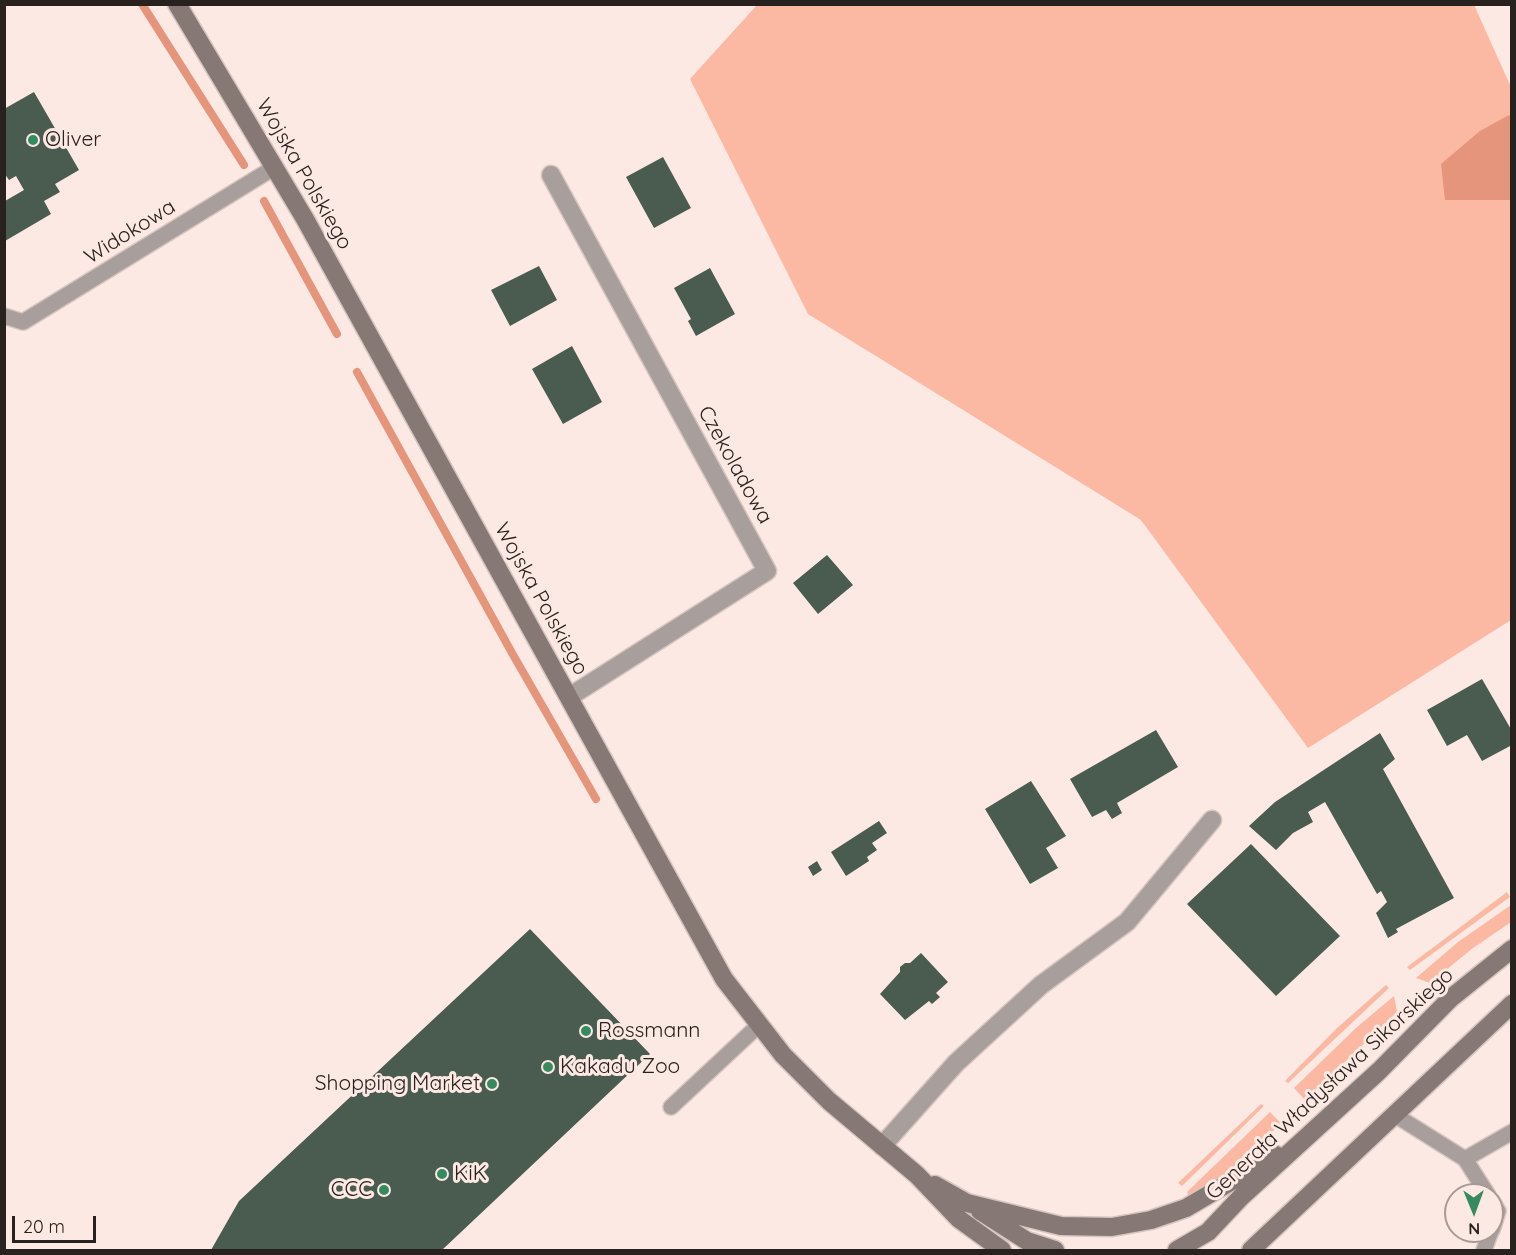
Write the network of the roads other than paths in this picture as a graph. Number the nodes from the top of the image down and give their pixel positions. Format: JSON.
{"nodes":[{"id":1,"x":177,"y":4,"type":"edge"},
{"id":2,"x":275,"y":167,"type":"junction"},
{"id":3,"x":551,"y":175,"type":"dead end"},
{"id":4,"x":4,"y":316,"type":"edge"},
{"id":5,"x":569,"y":697,"type":"junction"},
{"id":6,"x":1212,"y":820,"type":"dead end"},
{"id":7,"x":1512,"y":949,"type":"edge"},
{"id":8,"x":1512,"y":1004,"type":"edge"},
{"id":9,"x":759,"y":1025,"type":"junction"},
{"id":10,"x":671,"y":1107,"type":"dead end"},
{"id":11,"x":1395,"y":1114,"type":"junction"},
{"id":12,"x":1318,"y":1129,"type":"junction"},
{"id":13,"x":1512,"y":1132,"type":"edge"},
{"id":14,"x":882,"y":1146,"type":"junction"},
{"id":15,"x":1465,"y":1160,"type":"junction"},
{"id":16,"x":1480,"y":1183,"type":"edge"},
{"id":17,"x":963,"y":1211,"type":"junction"},
{"id":18,"x":1002,"y":1251,"type":"edge"},
{"id":19,"x":1055,"y":1251,"type":"edge"},
{"id":20,"x":1178,"y":1251,"type":"edge"},
{"id":21,"x":1251,"y":1251,"type":"edge"}],
"edges":[{"from":1,"to":2,"type":"street","name":"Wojska Polskiego"},
{"from":2,"to":4,"type":"lane","name":"Widokowa"},
{"from":2,"to":5,"type":"street","name":"Wojska Polskiego"},
{"from":3,"to":5,"type":"street","name":"Czekoladowa"},
{"from":5,"to":9,"type":"street","name":"Wojska Polskiego"},
{"from":6,"to":14,"type":"street"},
{"from":7,"to":12,"type":"street","name":"Generała Władysława Sikorskiego"},
{"from":8,"to":11,"type":"street"},
{"from":9,"to":10,"type":"lane"},
{"from":9,"to":14,"type":"street","name":"Wojska Polskiego"},
{"from":11,"to":15,"type":"lane"},
{"from":11,"to":21,"type":"street"},
{"from":12,"to":17,"type":"street"},
{"from":12,"to":20,"type":"street","name":"Generała Władysława Sikorskiego"},
{"from":13,"to":15,"type":"lane"},
{"from":14,"to":17,"type":"street","name":"Wojska Polskiego"},
{"from":15,"to":16,"type":"lane"},
{"from":17,"to":18,"type":"street"},
{"from":17,"to":19,"type":"street"}]}
